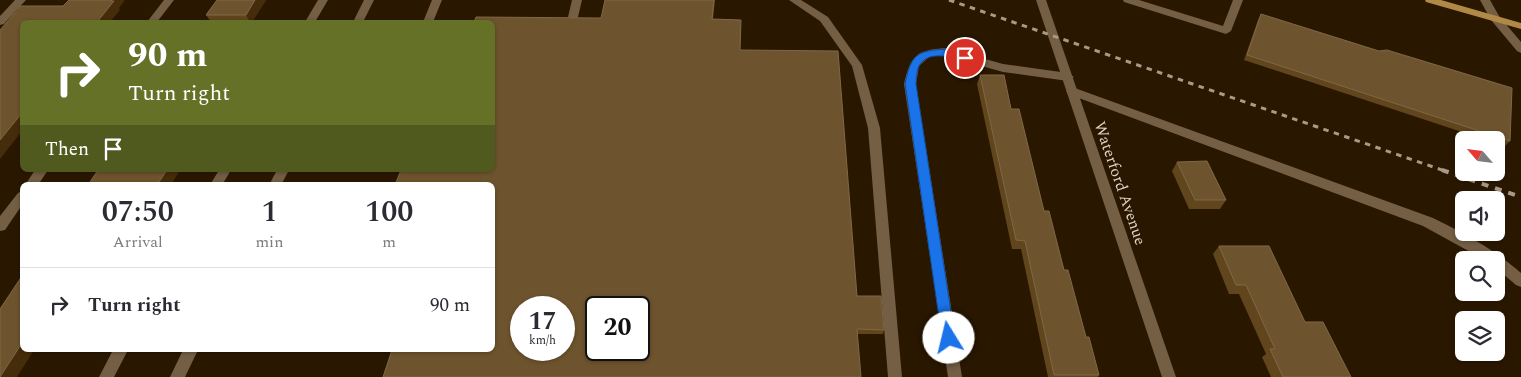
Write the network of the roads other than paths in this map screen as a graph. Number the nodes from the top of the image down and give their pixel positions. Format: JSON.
{"nodes":[{"id":1,"x":21,"y":0,"type":"edge"},
{"id":2,"x":169,"y":0,"type":"edge"},
{"id":3,"x":323,"y":0,"type":"edge"},
{"id":4,"x":369,"y":0,"type":"edge"},
{"id":5,"x":437,"y":0,"type":"edge"},
{"id":6,"x":577,"y":0,"type":"edge"},
{"id":7,"x":794,"y":0,"type":"edge"},
{"id":8,"x":1041,"y":0,"type":"edge"},
{"id":9,"x":1128,"y":0,"type":"edge"},
{"id":10,"x":1238,"y":0,"type":"edge"},
{"id":11,"x":1430,"y":0,"type":"edge"},
{"id":12,"x":1485,"y":0,"type":"edge"},
{"id":13,"x":573,"y":17,"type":"edge"},
{"id":14,"x":1495,"y":18,"type":"junction"},
{"id":15,"x":154,"y":20,"type":"edge"},
{"id":16,"x":311,"y":20,"type":"edge"},
{"id":17,"x":359,"y":20,"type":"edge"},
{"id":18,"x":429,"y":20,"type":"edge"},
{"id":19,"x":0,"y":22,"type":"edge"},
{"id":20,"x":1521,"y":26,"type":"edge"},
{"id":21,"x":1521,"y":49,"type":"edge"},
{"id":22,"x":1068,"y":77,"type":"junction"},
{"id":23,"x":1072,"y":91,"type":"junction"},
{"id":24,"x":40,"y":172,"type":"edge"},
{"id":25,"x":32,"y":182,"type":"edge"},
{"id":26,"x":20,"y":199,"type":"edge"},
{"id":27,"x":0,"y":226,"type":"edge"},
{"id":28,"x":1521,"y":281,"type":"edge"},
{"id":29,"x":120,"y":352,"type":"edge"},
{"id":30,"x":190,"y":352,"type":"edge"},
{"id":31,"x":106,"y":377,"type":"edge"},
{"id":32,"x":177,"y":377,"type":"edge"},
{"id":33,"x":895,"y":377,"type":"edge"},
{"id":34,"x":955,"y":377,"type":"edge"},
{"id":35,"x":1169,"y":377,"type":"edge"}],
"edges":[{"from":1,"to":19,"type":"street"},
{"from":2,"to":15,"type":"street"},
{"from":3,"to":16,"type":"street"},
{"from":4,"to":17,"type":"street"},
{"from":5,"to":18,"type":"street"},
{"from":6,"to":13,"type":"street"},
{"from":7,"to":33,"type":"street"},
{"from":8,"to":22,"type":"street","name":"Waterford Avenue"},
{"from":9,"to":10,"type":"street"},
{"from":11,"to":14,"type":"main road"},
{"from":12,"to":14,"type":"street"},
{"from":14,"to":20,"type":"main road"},
{"from":14,"to":21,"type":"street"},
{"from":22,"to":23,"type":"street","name":"Waterford Avenue"},
{"from":22,"to":34,"type":"street"},
{"from":23,"to":28,"type":"street"},
{"from":23,"to":35,"type":"street","name":"Waterford Avenue"},
{"from":24,"to":25,"type":"street"},
{"from":26,"to":27,"type":"street"},
{"from":29,"to":31,"type":"street"},
{"from":30,"to":32,"type":"street"}]}
